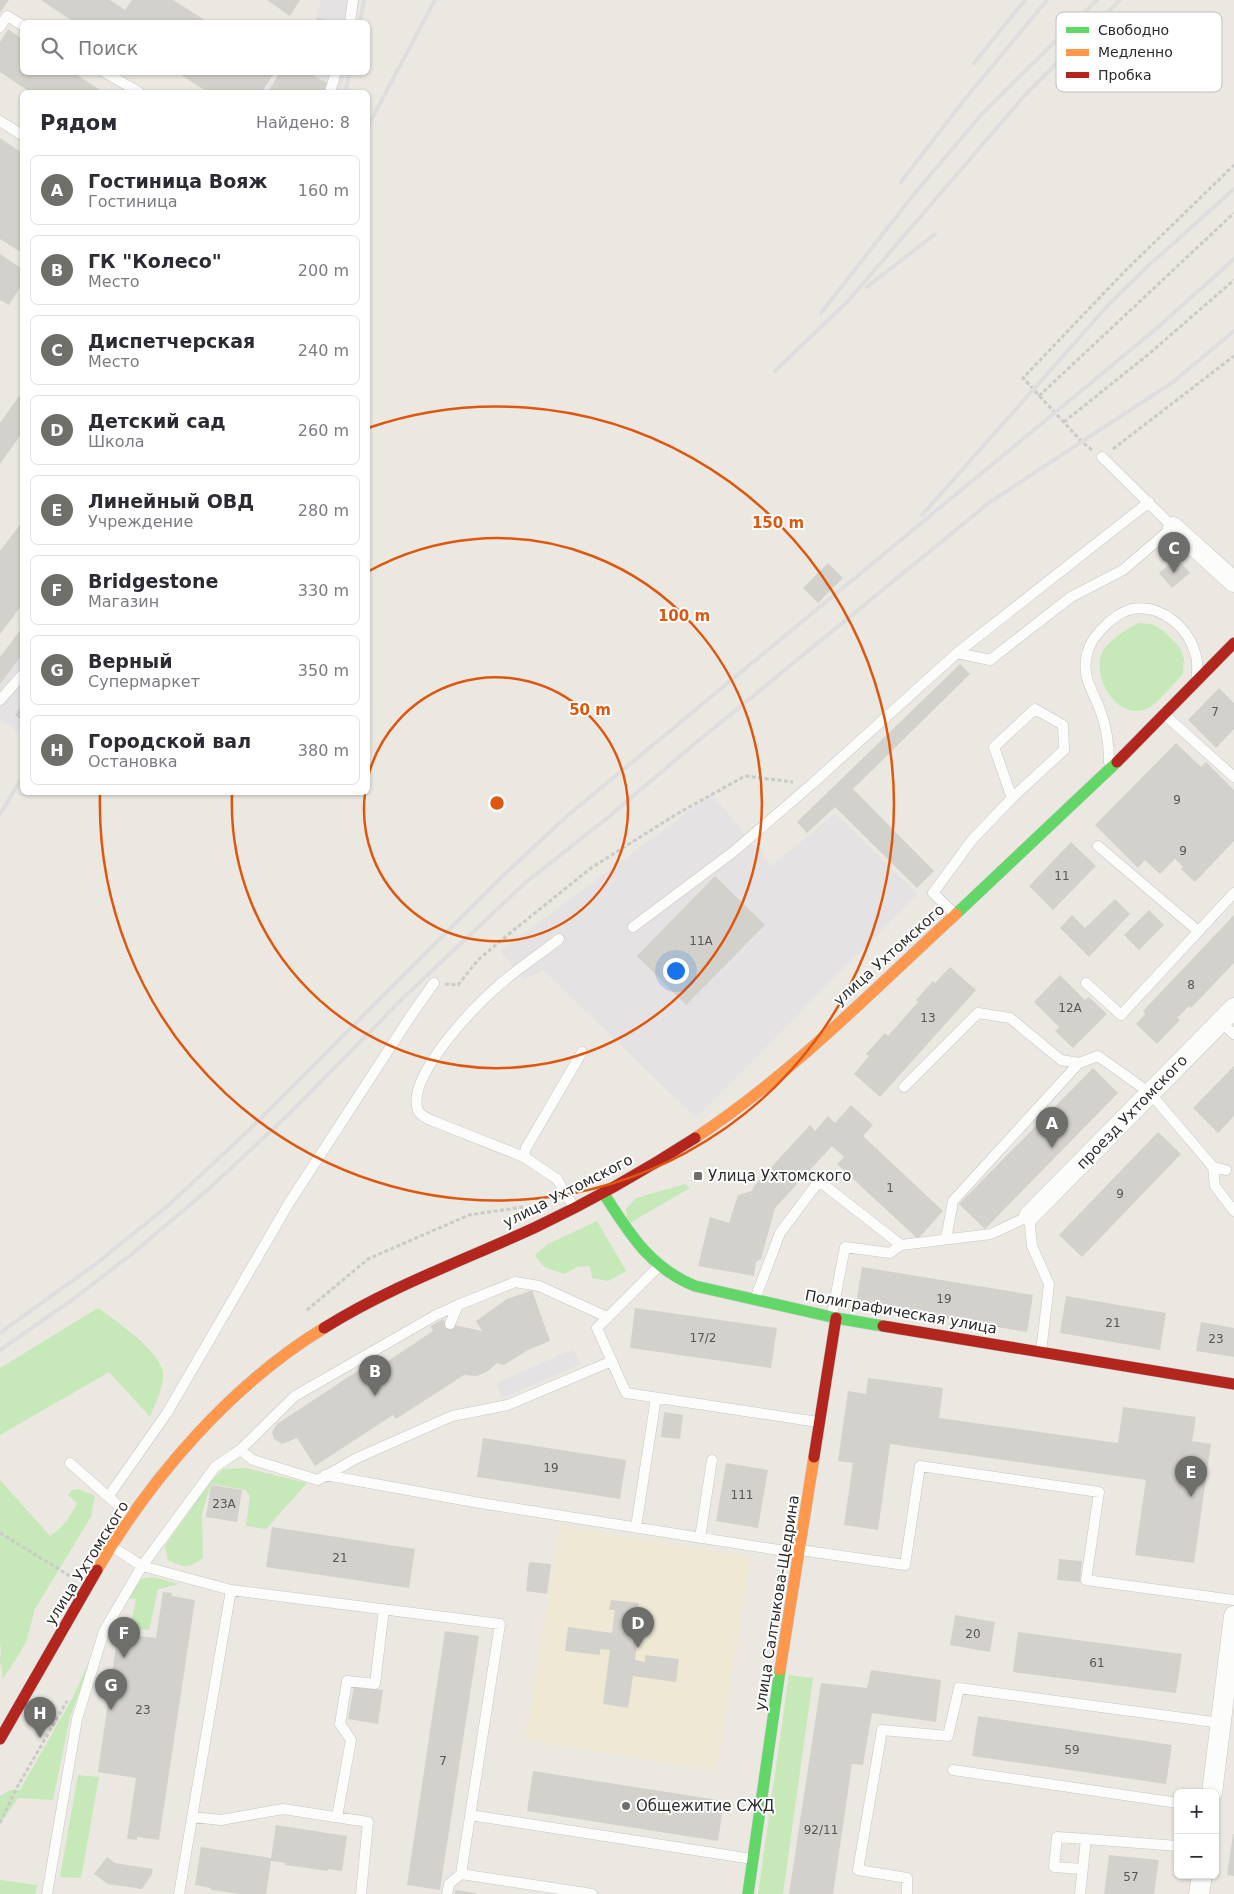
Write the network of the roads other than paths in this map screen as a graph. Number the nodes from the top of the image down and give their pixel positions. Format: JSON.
{"nodes":[{"id":1,"x":354,"y":0,"type":"edge"},
{"id":2,"x":350,"y":20,"type":"edge"},
{"id":3,"x":20,"y":24,"type":"edge"},
{"id":4,"x":0,"y":27,"type":"edge"},
{"id":5,"x":109,"y":75,"type":"edge"},
{"id":6,"x":335,"y":75,"type":"edge"},
{"id":7,"x":136,"y":90,"type":"edge"},
{"id":8,"x":331,"y":90,"type":"edge"},
{"id":9,"x":0,"y":121,"type":"edge"},
{"id":10,"x":20,"y":134,"type":"edge"},
{"id":11,"x":1102,"y":457,"type":"road end"},
{"id":12,"x":1149,"y":502,"type":"junction"},
{"id":13,"x":1173,"y":527,"type":"junction"},
{"id":14,"x":1234,"y":582,"type":"edge"},
{"id":15,"x":1234,"y":643,"type":"edge"},
{"id":16,"x":957,"y":653,"type":"junction"},
{"id":17,"x":20,"y":677,"type":"edge"},
{"id":18,"x":1197,"y":681,"type":"junction"},
{"id":19,"x":0,"y":700,"type":"edge"},
{"id":20,"x":1164,"y":715,"type":"junction"},
{"id":21,"x":1108,"y":770,"type":"junction"},
{"id":22,"x":1234,"y":777,"type":"edge"},
{"id":23,"x":1012,"y":798,"type":"junction"},
{"id":24,"x":1098,"y":846,"type":"dead end"},
{"id":25,"x":1234,"y":892,"type":"edge"},
{"id":26,"x":956,"y":914,"type":"junction"},
{"id":27,"x":633,"y":926,"type":"dead end"},
{"id":28,"x":1198,"y":931,"type":"junction"},
{"id":29,"x":559,"y":940,"type":"dead end"},
{"id":30,"x":1086,"y":982,"type":"dead end"},
{"id":31,"x":434,"y":983,"type":"road end"},
{"id":32,"x":1229,"y":1021,"type":"edge"},
{"id":33,"x":582,"y":1052,"type":"dead end"},
{"id":34,"x":1079,"y":1063,"type":"junction"},
{"id":35,"x":904,"y":1087,"type":"dead end"},
{"id":36,"x":1150,"y":1093,"type":"junction"},
{"id":37,"x":524,"y":1157,"type":"junction"},
{"id":38,"x":1213,"y":1166,"type":"junction"},
{"id":39,"x":1226,"y":1170,"type":"dead end"},
{"id":40,"x":604,"y":1194,"type":"junction"},
{"id":41,"x":574,"y":1208,"type":"junction"},
{"id":42,"x":1234,"y":1211,"type":"edge"},
{"id":43,"x":1029,"y":1216,"type":"junction"},
{"id":44,"x":946,"y":1239,"type":"junction"},
{"id":45,"x":901,"y":1246,"type":"junction"},
{"id":46,"x":660,"y":1266,"type":"junction"},
{"id":47,"x":755,"y":1300,"type":"junction"},
{"id":48,"x":458,"y":1305,"type":"junction"},
{"id":49,"x":607,"y":1317,"type":"junction"},
{"id":50,"x":834,"y":1317,"type":"junction"},
{"id":51,"x":450,"y":1324,"type":"dead end"},
{"id":52,"x":1041,"y":1352,"type":"junction"},
{"id":53,"x":612,"y":1361,"type":"junction"},
{"id":54,"x":1234,"y":1384,"type":"edge"},
{"id":55,"x":656,"y":1398,"type":"junction"},
{"id":56,"x":821,"y":1422,"type":"junction"},
{"id":57,"x":240,"y":1450,"type":"junction"},
{"id":58,"x":712,"y":1460,"type":"dead end"},
{"id":59,"x":70,"y":1463,"type":"dead end"},
{"id":60,"x":325,"y":1476,"type":"junction"},
{"id":61,"x":108,"y":1496,"type":"junction"},
{"id":62,"x":131,"y":1517,"type":"junction"},
{"id":63,"x":636,"y":1528,"type":"junction"},
{"id":64,"x":700,"y":1538,"type":"junction"},
{"id":65,"x":111,"y":1546,"type":"junction"},
{"id":66,"x":800,"y":1550,"type":"junction"},
{"id":67,"x":142,"y":1566,"type":"junction"},
{"id":68,"x":231,"y":1590,"type":"junction"},
{"id":69,"x":1234,"y":1600,"type":"edge"},
{"id":70,"x":384,"y":1609,"type":"junction"},
{"id":71,"x":1233,"y":1626,"type":"edge"},
{"id":72,"x":1221,"y":1723,"type":"junction"},
{"id":73,"x":0,"y":1739,"type":"edge"},
{"id":74,"x":953,"y":1770,"type":"dead end"},
{"id":75,"x":1213,"y":1789,"type":"edge"},
{"id":76,"x":1174,"y":1802,"type":"edge"},
{"id":77,"x":470,"y":1815,"type":"junction"},
{"id":78,"x":192,"y":1817,"type":"junction"},
{"id":79,"x":337,"y":1817,"type":"junction"},
{"id":80,"x":1086,"y":1839,"type":"junction"},
{"id":81,"x":1174,"y":1846,"type":"edge"},
{"id":82,"x":753,"y":1859,"type":"junction"},
{"id":83,"x":1083,"y":1869,"type":"junction"},
{"id":84,"x":460,"y":1874,"type":"junction"},
{"id":85,"x":1201,"y":1879,"type":"edge"},
{"id":86,"x":47,"y":1894,"type":"edge"},
{"id":87,"x":179,"y":1894,"type":"edge"},
{"id":88,"x":361,"y":1894,"type":"edge"},
{"id":89,"x":447,"y":1894,"type":"edge"},
{"id":90,"x":592,"y":1894,"type":"edge"},
{"id":91,"x":748,"y":1894,"type":"edge"},
{"id":92,"x":907,"y":1894,"type":"edge"},
{"id":93,"x":1080,"y":1894,"type":"edge"},
{"id":94,"x":1199,"y":1894,"type":"edge"}],
"edges":[{"from":1,"to":2,"type":"lane"},
{"from":3,"to":4,"type":"lane"},
{"from":5,"to":7,"type":"lane"},
{"from":6,"to":8,"type":"lane"},
{"from":9,"to":10,"type":"lane"},
{"from":11,"to":12,"type":"lane"},
{"from":12,"to":13,"type":"lane"},
{"from":12,"to":16,"type":"lane"},
{"from":13,"to":14,"type":"street"},
{"from":13,"to":16,"type":"lane"},
{"from":15,"to":18,"type":"street","name":"улица Ухтомского"},
{"from":16,"to":27,"type":"lane"},
{"from":17,"to":19,"type":"lane"},
{"from":18,"to":20,"type":"street","name":"улица Ухтомского"},
{"from":18,"to":21,"type":"lane"},
{"from":20,"to":21,"type":"street","name":"улица Ухтомского"},
{"from":20,"to":22,"type":"lane"},
{"from":21,"to":26,"type":"street","name":"улица Ухтомского"},
{"from":23,"to":23,"type":"lane"},
{"from":23,"to":26,"type":"lane"},
{"from":24,"to":28,"type":"lane"},
{"from":25,"to":28,"type":"lane"},
{"from":26,"to":40,"type":"street","name":"улица Ухтомского"},
{"from":28,"to":30,"type":"lane"},
{"from":29,"to":37,"type":"lane"},
{"from":31,"to":61,"type":"lane"},
{"from":32,"to":36,"type":"street","name":"проезд Ухтомского"},
{"from":33,"to":37,"type":"lane"},
{"from":34,"to":35,"type":"lane"},
{"from":34,"to":36,"type":"lane"},
{"from":34,"to":44,"type":"lane"},
{"from":36,"to":38,"type":"lane"},
{"from":36,"to":43,"type":"street","name":"проезд Ухтомского"},
{"from":37,"to":41,"type":"lane"},
{"from":38,"to":39,"type":"lane"},
{"from":38,"to":42,"type":"lane"},
{"from":40,"to":41,"type":"street","name":"улица Ухтомского"},
{"from":40,"to":46,"type":"street","name":"Полиграфическая улица"},
{"from":41,"to":62,"type":"street","name":"улица Ухтомского"},
{"from":43,"to":44,"type":"lane"},
{"from":43,"to":52,"type":"lane"},
{"from":44,"to":45,"type":"lane"},
{"from":45,"to":47,"type":"lane"},
{"from":45,"to":50,"type":"lane"},
{"from":46,"to":47,"type":"street","name":"Полиграфическая улица"},
{"from":46,"to":49,"type":"lane"},
{"from":47,"to":50,"type":"street","name":"Полиграфическая улица"},
{"from":48,"to":49,"type":"lane"},
{"from":48,"to":51,"type":"lane"},
{"from":48,"to":57,"type":"lane"},
{"from":49,"to":53,"type":"lane"},
{"from":50,"to":52,"type":"street","name":"Полиграфическая улица"},
{"from":50,"to":56,"type":"street","name":"улица Салтыкова-Щедрина"},
{"from":52,"to":54,"type":"street","name":"Полиграфическая улица"},
{"from":53,"to":55,"type":"lane"},
{"from":53,"to":60,"type":"lane"},
{"from":55,"to":56,"type":"lane"},
{"from":55,"to":63,"type":"lane"},
{"from":56,"to":66,"type":"street","name":"улица Салтыкова-Щедрина"},
{"from":57,"to":60,"type":"lane"},
{"from":57,"to":67,"type":"lane"},
{"from":58,"to":64,"type":"lane"},
{"from":59,"to":61,"type":"lane"},
{"from":60,"to":63,"type":"lane"},
{"from":61,"to":62,"type":"lane"},
{"from":62,"to":65,"type":"street","name":"улица Ухтомского"},
{"from":63,"to":64,"type":"lane"},
{"from":64,"to":66,"type":"lane"},
{"from":65,"to":67,"type":"lane"},
{"from":65,"to":73,"type":"street","name":"улица Ухтомского"},
{"from":66,"to":69,"type":"lane"},
{"from":66,"to":82,"type":"street","name":"улица Салтыкова-Щедрина"},
{"from":67,"to":68,"type":"lane"},
{"from":67,"to":86,"type":"lane"},
{"from":68,"to":70,"type":"lane"},
{"from":68,"to":78,"type":"lane"},
{"from":70,"to":77,"type":"lane"},
{"from":70,"to":79,"type":"lane"},
{"from":71,"to":72,"type":"street"},
{"from":72,"to":75,"type":"street"},
{"from":72,"to":92,"type":"lane"},
{"from":74,"to":76,"type":"lane"},
{"from":77,"to":82,"type":"lane"},
{"from":77,"to":84,"type":"lane"},
{"from":78,"to":79,"type":"lane"},
{"from":78,"to":87,"type":"lane"},
{"from":79,"to":88,"type":"lane"},
{"from":80,"to":81,"type":"lane"},
{"from":80,"to":83,"type":"lane"},
{"from":80,"to":83,"type":"lane"},
{"from":82,"to":91,"type":"street","name":"улица Салтыкова-Щедрина"},
{"from":83,"to":93,"type":"lane"},
{"from":84,"to":89,"type":"lane"},
{"from":84,"to":90,"type":"lane"},
{"from":85,"to":94,"type":"street"}]}
